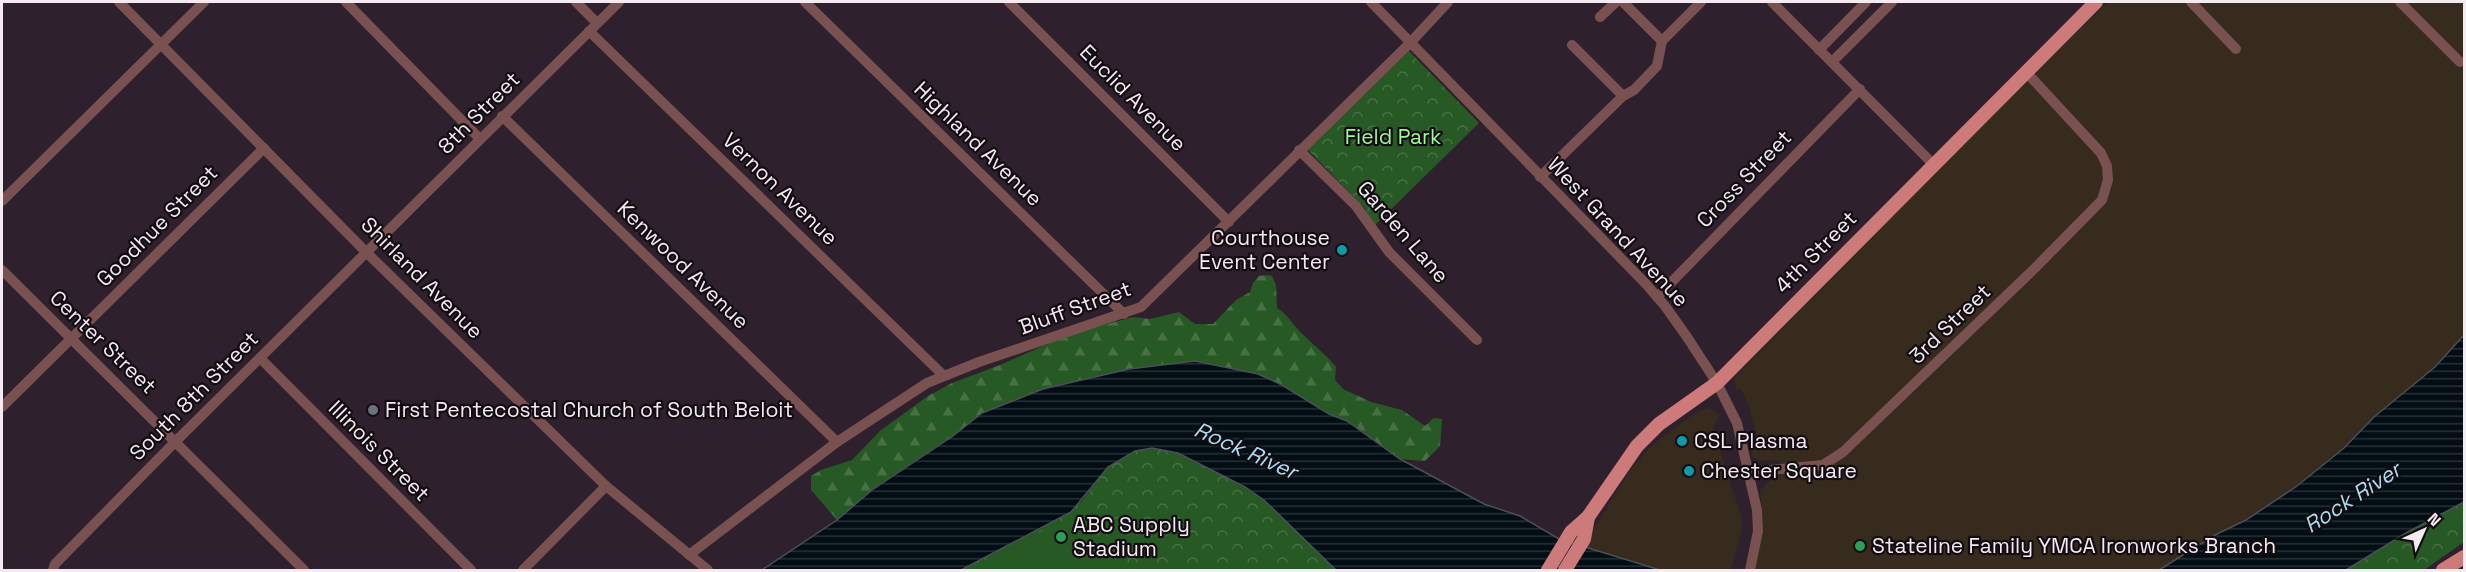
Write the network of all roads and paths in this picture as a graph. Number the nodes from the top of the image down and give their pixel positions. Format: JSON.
{"nodes":[{"id":1,"x":119,"y":2,"type":"edge"},
{"id":2,"x":204,"y":2,"type":"edge"},
{"id":3,"x":346,"y":2,"type":"edge"},
{"id":4,"x":576,"y":2,"type":"edge"},
{"id":5,"x":619,"y":2,"type":"edge"},
{"id":6,"x":805,"y":2,"type":"edge"},
{"id":7,"x":1009,"y":2,"type":"edge"},
{"id":8,"x":1371,"y":2,"type":"edge"},
{"id":9,"x":1448,"y":2,"type":"edge"},
{"id":10,"x":1616,"y":2,"type":"edge"},
{"id":11,"x":1623,"y":2,"type":"edge"},
{"id":12,"x":1701,"y":2,"type":"edge"},
{"id":13,"x":1772,"y":2,"type":"edge"},
{"id":14,"x":1866,"y":2,"type":"edge"},
{"id":15,"x":1892,"y":2,"type":"edge"},
{"id":16,"x":2096,"y":2,"type":"edge"},
{"id":17,"x":2191,"y":2,"type":"edge"},
{"id":18,"x":2400,"y":2,"type":"edge"},
{"id":19,"x":1600,"y":17,"type":"dead end"},
{"id":20,"x":593,"y":27,"type":"junction"},
{"id":21,"x":1662,"y":41,"type":"junction"},
{"id":22,"x":160,"y":43,"type":"junction"},
{"id":23,"x":1410,"y":43,"type":"junction"},
{"id":24,"x":1572,"y":45,"type":"dead end"},
{"id":25,"x":2236,"y":49,"type":"dead end"},
{"id":26,"x":1819,"y":50,"type":"junction"},
{"id":27,"x":1832,"y":62,"type":"junction"},
{"id":28,"x":2460,"y":63,"type":"dead end"},
{"id":29,"x":2026,"y":72,"type":"junction"},
{"id":30,"x":1860,"y":89,"type":"junction"},
{"id":31,"x":1623,"y":96,"type":"junction"},
{"id":32,"x":502,"y":116,"type":"junction"},
{"id":33,"x":480,"y":139,"type":"junction"},
{"id":34,"x":264,"y":148,"type":"junction"},
{"id":35,"x":1299,"y":150,"type":"junction"},
{"id":36,"x":1933,"y":164,"type":"junction"},
{"id":37,"x":1540,"y":177,"type":"junction"},
{"id":38,"x":2,"y":201,"type":"edge"},
{"id":39,"x":1229,"y":222,"type":"junction"},
{"id":40,"x":367,"y":253,"type":"junction"},
{"id":41,"x":2,"y":270,"type":"edge"},
{"id":42,"x":1657,"y":297,"type":"junction"},
{"id":43,"x":1124,"y":314,"type":"junction"},
{"id":44,"x":71,"y":339,"type":"junction"},
{"id":45,"x":1477,"y":340,"type":"dead end"},
{"id":46,"x":260,"y":358,"type":"junction"},
{"id":47,"x":944,"y":376,"type":"junction"},
{"id":48,"x":1717,"y":383,"type":"junction"},
{"id":49,"x":2,"y":407,"type":"edge"},
{"id":50,"x":176,"y":441,"type":"junction"},
{"id":51,"x":837,"y":442,"type":"junction"},
{"id":52,"x":1749,"y":472,"type":"junction"},
{"id":53,"x":606,"y":486,"type":"junction"},
{"id":54,"x":1588,"y":517,"type":"junction"},
{"id":55,"x":689,"y":555,"type":"junction"},
{"id":56,"x":2464,"y":556,"type":"edge"},
{"id":57,"x":53,"y":570,"type":"edge"},
{"id":58,"x":304,"y":570,"type":"edge"},
{"id":59,"x":471,"y":570,"type":"edge"},
{"id":60,"x":523,"y":570,"type":"edge"},
{"id":61,"x":708,"y":570,"type":"edge"},
{"id":62,"x":1548,"y":570,"type":"edge"},
{"id":63,"x":1565,"y":570,"type":"edge"},
{"id":64,"x":1750,"y":570,"type":"edge"},
{"id":65,"x":2443,"y":570,"type":"edge"}],
"edges":[{"from":1,"to":22,"type":"street","name":"Shirland Avenue"},
{"from":2,"to":22,"type":"street"},
{"from":3,"to":33,"type":"street"},
{"from":4,"to":20,"type":"street","name":"Vernon Avenue"},
{"from":5,"to":20,"type":"street","name":"8th Street"},
{"from":6,"to":43,"type":"street","name":"Highland Avenue"},
{"from":7,"to":39,"type":"street","name":"Euclid Avenue"},
{"from":8,"to":23,"type":"street","name":"West Grand Avenue"},
{"from":9,"to":23,"type":"street","name":"Bluff Street"},
{"from":10,"to":19,"type":"street"},
{"from":11,"to":21,"type":"street"},
{"from":12,"to":21,"type":"street"},
{"from":13,"to":26,"type":"street"},
{"from":14,"to":26,"type":"street"},
{"from":15,"to":27,"type":"street"},
{"from":16,"to":29,"type":"main road","name":"4th Street"},
{"from":17,"to":25,"type":"street"},
{"from":18,"to":28,"type":"street"},
{"from":20,"to":32,"type":"street","name":"8th Street"},
{"from":20,"to":47,"type":"street","name":"Vernon Avenue"},
{"from":21,"to":31,"type":"street"},
{"from":22,"to":34,"type":"street","name":"Shirland Avenue"},
{"from":22,"to":38,"type":"street"},
{"from":23,"to":35,"type":"street","name":"Bluff Street"},
{"from":23,"to":37,"type":"street","name":"West Grand Avenue"},
{"from":24,"to":31,"type":"street"},
{"from":26,"to":27,"type":"street"},
{"from":27,"to":30,"type":"street"},
{"from":29,"to":36,"type":"main road","name":"4th Street"},
{"from":29,"to":52,"type":"street","name":"3rd Street"},
{"from":30,"to":36,"type":"street"},
{"from":30,"to":42,"type":"street","name":"Cross Street"},
{"from":31,"to":37,"type":"street"},
{"from":32,"to":33,"type":"street","name":"8th Street"},
{"from":32,"to":51,"type":"street","name":"Kenwood Avenue"},
{"from":33,"to":40,"type":"street","name":"8th Street"},
{"from":34,"to":40,"type":"street","name":"Shirland Avenue"},
{"from":34,"to":44,"type":"street","name":"Goodhue Street"},
{"from":35,"to":39,"type":"street","name":"Bluff Street"},
{"from":35,"to":45,"type":"street","name":"Garden Lane"},
{"from":36,"to":48,"type":"main road","name":"4th Street"},
{"from":37,"to":42,"type":"street","name":"West Grand Avenue"},
{"from":39,"to":43,"type":"street","name":"Bluff Street"},
{"from":40,"to":46,"type":"street","name":"South 8th Street"},
{"from":40,"to":53,"type":"street","name":"Shirland Avenue"},
{"from":41,"to":44,"type":"street","name":"Center Street"},
{"from":42,"to":48,"type":"street","name":"West Grand Avenue"},
{"from":43,"to":47,"type":"street","name":"Bluff Street"},
{"from":44,"to":49,"type":"street","name":"Goodhue Street"},
{"from":44,"to":50,"type":"street","name":"Center Street"},
{"from":46,"to":50,"type":"street","name":"South 8th Street"},
{"from":46,"to":59,"type":"street","name":"Illinois Street"},
{"from":47,"to":51,"type":"street","name":"Bluff Street"},
{"from":48,"to":52,"type":"street","name":"West Grand Avenue"},
{"from":48,"to":54,"type":"main road","name":"4th Street"},
{"from":50,"to":57,"type":"street","name":"South 8th Street"},
{"from":50,"to":58,"type":"street","name":"Center Street"},
{"from":51,"to":55,"type":"street","name":"Bluff Street"},
{"from":52,"to":64,"type":"street","name":"West Grand Avenue"},
{"from":53,"to":55,"type":"street","name":"Shirland Avenue"},
{"from":53,"to":60,"type":"street"},
{"from":54,"to":62,"type":"main road","name":"4th Street"},
{"from":54,"to":63,"type":"main road"},
{"from":55,"to":61,"type":"street","name":"Shirland Avenue"},
{"from":56,"to":65,"type":"main road"}]}
